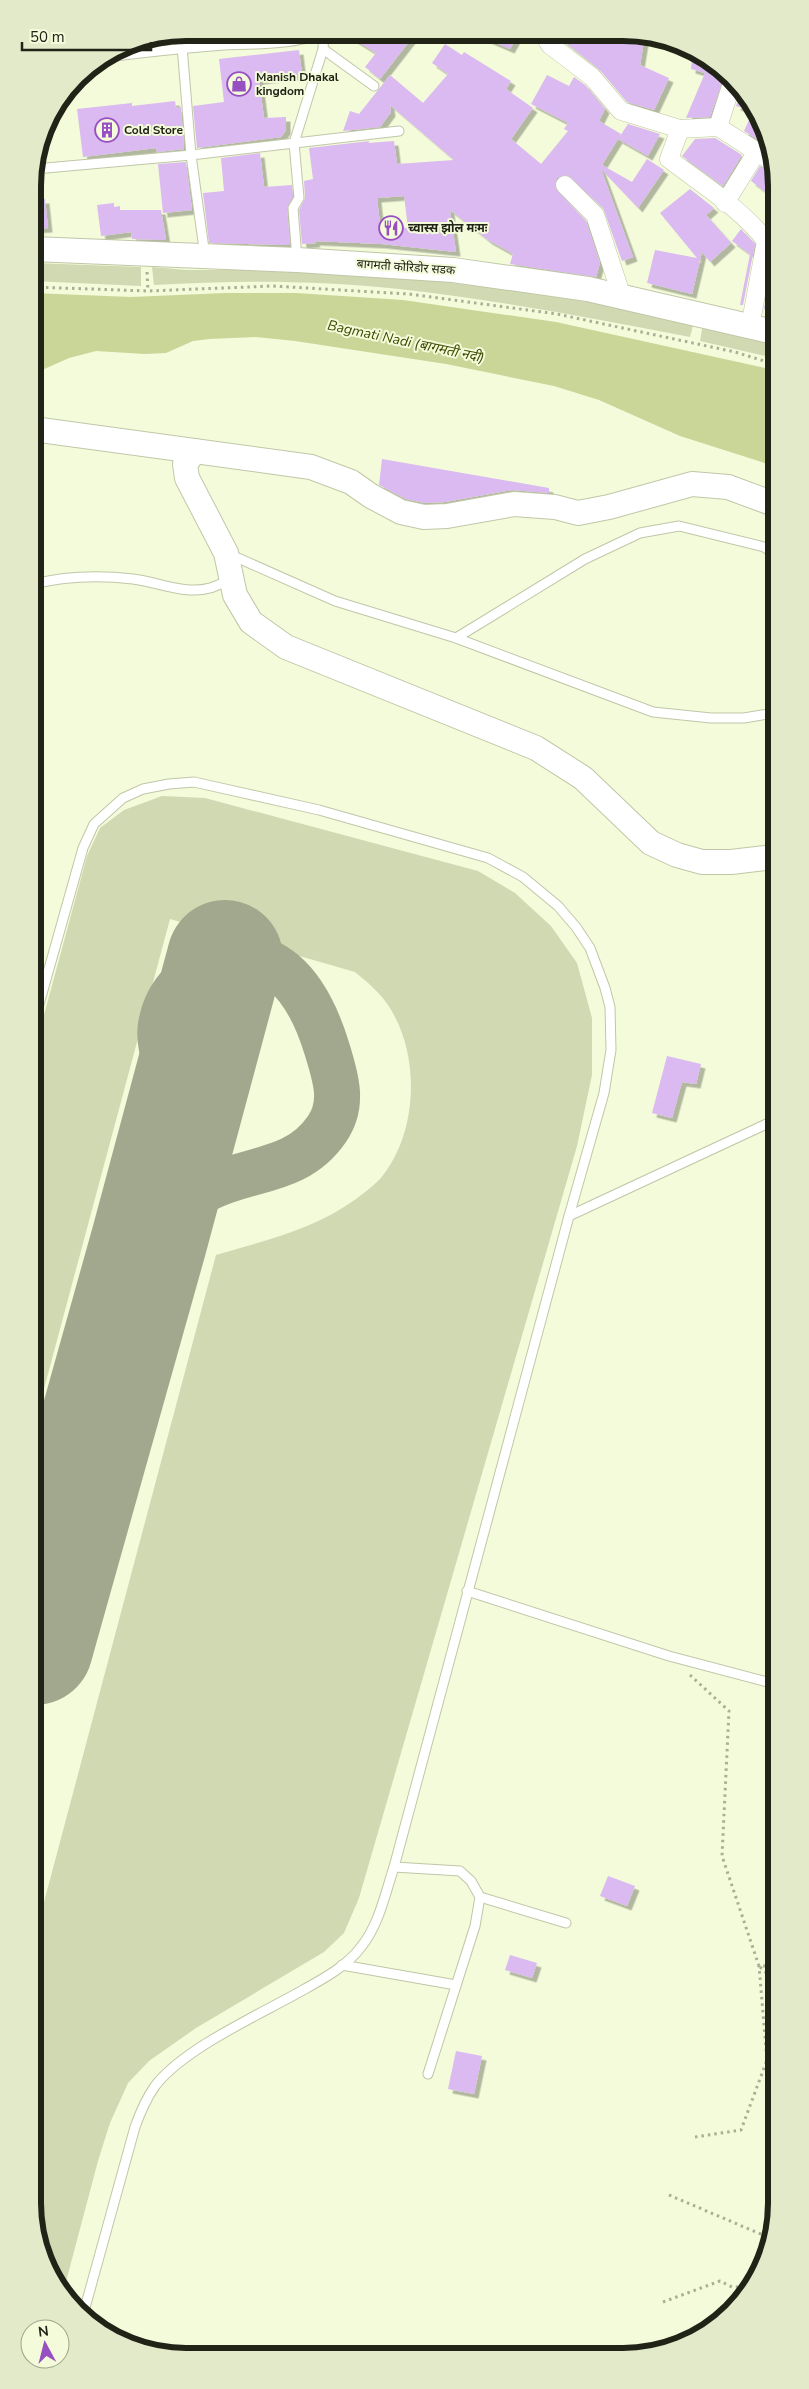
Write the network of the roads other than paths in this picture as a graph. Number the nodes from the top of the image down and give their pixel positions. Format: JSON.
{"nodes":[{"id":1,"x":182,"y":41,"type":"edge"},
{"id":2,"x":246,"y":41,"type":"edge"},
{"id":3,"x":324,"y":41,"type":"edge"},
{"id":4,"x":548,"y":41,"type":"edge"},
{"id":5,"x":182,"y":48,"type":"junction"},
{"id":6,"x":323,"y":50,"type":"junction"},
{"id":7,"x":125,"y":55,"type":"edge"},
{"id":8,"x":374,"y":86,"type":"dead end"},
{"id":9,"x":730,"y":89,"type":"edge"},
{"id":10,"x":718,"y":126,"type":"junction"},
{"id":11,"x":680,"y":129,"type":"junction"},
{"id":12,"x":398,"y":131,"type":"dead end"},
{"id":13,"x":294,"y":143,"type":"junction"},
{"id":14,"x":756,"y":153,"type":"junction"},
{"id":15,"x":191,"y":155,"type":"junction"},
{"id":16,"x":765,"y":157,"type":"edge"},
{"id":17,"x":42,"y":168,"type":"edge"},
{"id":18,"x":565,"y":185,"type":"dead end"},
{"id":19,"x":726,"y":203,"type":"junction"},
{"id":20,"x":42,"y":249,"type":"edge"},
{"id":21,"x":205,"y":256,"type":"junction"},
{"id":22,"x":297,"y":260,"type":"junction"},
{"id":23,"x":622,"y":297,"type":"junction"},
{"id":24,"x":750,"y":326,"type":"junction"},
{"id":25,"x":768,"y":330,"type":"edge"},
{"id":26,"x":42,"y":430,"type":"edge"},
{"id":27,"x":195,"y":451,"type":"junction"},
{"id":28,"x":768,"y":502,"type":"edge"},
{"id":29,"x":768,"y":550,"type":"edge"},
{"id":30,"x":226,"y":553,"type":"junction"},
{"id":31,"x":232,"y":579,"type":"junction"},
{"id":32,"x":42,"y":582,"type":"edge"},
{"id":33,"x":456,"y":638,"type":"junction"},
{"id":34,"x":768,"y":714,"type":"edge"},
{"id":35,"x":768,"y":858,"type":"edge"},
{"id":36,"x":42,"y":995,"type":"edge"},
{"id":37,"x":768,"y":1123,"type":"edge"},
{"id":38,"x":569,"y":1216,"type":"junction"},
{"id":39,"x":467,"y":1592,"type":"junction"},
{"id":40,"x":767,"y":1682,"type":"edge"},
{"id":41,"x":394,"y":1867,"type":"junction"},
{"id":42,"x":480,"y":1897,"type":"junction"},
{"id":43,"x":566,"y":1923,"type":"dead end"},
{"id":44,"x":342,"y":1966,"type":"junction"},
{"id":45,"x":456,"y":1985,"type":"junction"},
{"id":46,"x":428,"y":2074,"type":"dead end"},
{"id":47,"x":85,"y":2306,"type":"edge"}],
"edges":[{"from":1,"to":5,"type":"lane"},
{"from":2,"to":5,"type":"lane"},
{"from":3,"to":6,"type":"lane"},
{"from":4,"to":11,"type":"street"},
{"from":5,"to":7,"type":"lane"},
{"from":5,"to":15,"type":"lane"},
{"from":6,"to":8,"type":"lane"},
{"from":6,"to":13,"type":"lane"},
{"from":9,"to":10,"type":"street"},
{"from":10,"to":11,"type":"street"},
{"from":10,"to":14,"type":"street"},
{"from":11,"to":19,"type":"street"},
{"from":12,"to":13,"type":"lane"},
{"from":13,"to":15,"type":"lane"},
{"from":13,"to":22,"type":"lane"},
{"from":14,"to":16,"type":"street"},
{"from":14,"to":19,"type":"street"},
{"from":15,"to":17,"type":"lane"},
{"from":15,"to":21,"type":"lane"},
{"from":18,"to":23,"type":"street"},
{"from":19,"to":24,"type":"street"},
{"from":20,"to":21,"type":"main road","name":"बागमती कोरिडोर सडक"},
{"from":21,"to":22,"type":"main road","name":"बागमती कोरिडोर सडक"},
{"from":22,"to":23,"type":"main road","name":"बागमती कोरिडोर सडक"},
{"from":23,"to":24,"type":"main road","name":"बागमती कोरिडोर सडक"},
{"from":24,"to":25,"type":"main road","name":"बागमती कोरिडोर सडक"},
{"from":26,"to":27,"type":"main road"},
{"from":27,"to":28,"type":"main road"},
{"from":27,"to":30,"type":"main road"},
{"from":29,"to":33,"type":"lane"},
{"from":30,"to":31,"type":"main road"},
{"from":30,"to":33,"type":"lane"},
{"from":31,"to":32,"type":"lane"},
{"from":31,"to":35,"type":"main road"},
{"from":33,"to":34,"type":"lane"},
{"from":36,"to":38,"type":"lane"},
{"from":37,"to":38,"type":"lane"},
{"from":38,"to":39,"type":"lane"},
{"from":39,"to":40,"type":"lane"},
{"from":39,"to":41,"type":"lane"},
{"from":41,"to":42,"type":"lane"},
{"from":41,"to":44,"type":"lane"},
{"from":42,"to":43,"type":"lane"},
{"from":42,"to":45,"type":"lane"},
{"from":44,"to":45,"type":"lane"},
{"from":44,"to":47,"type":"lane"},
{"from":45,"to":46,"type":"lane"}]}
